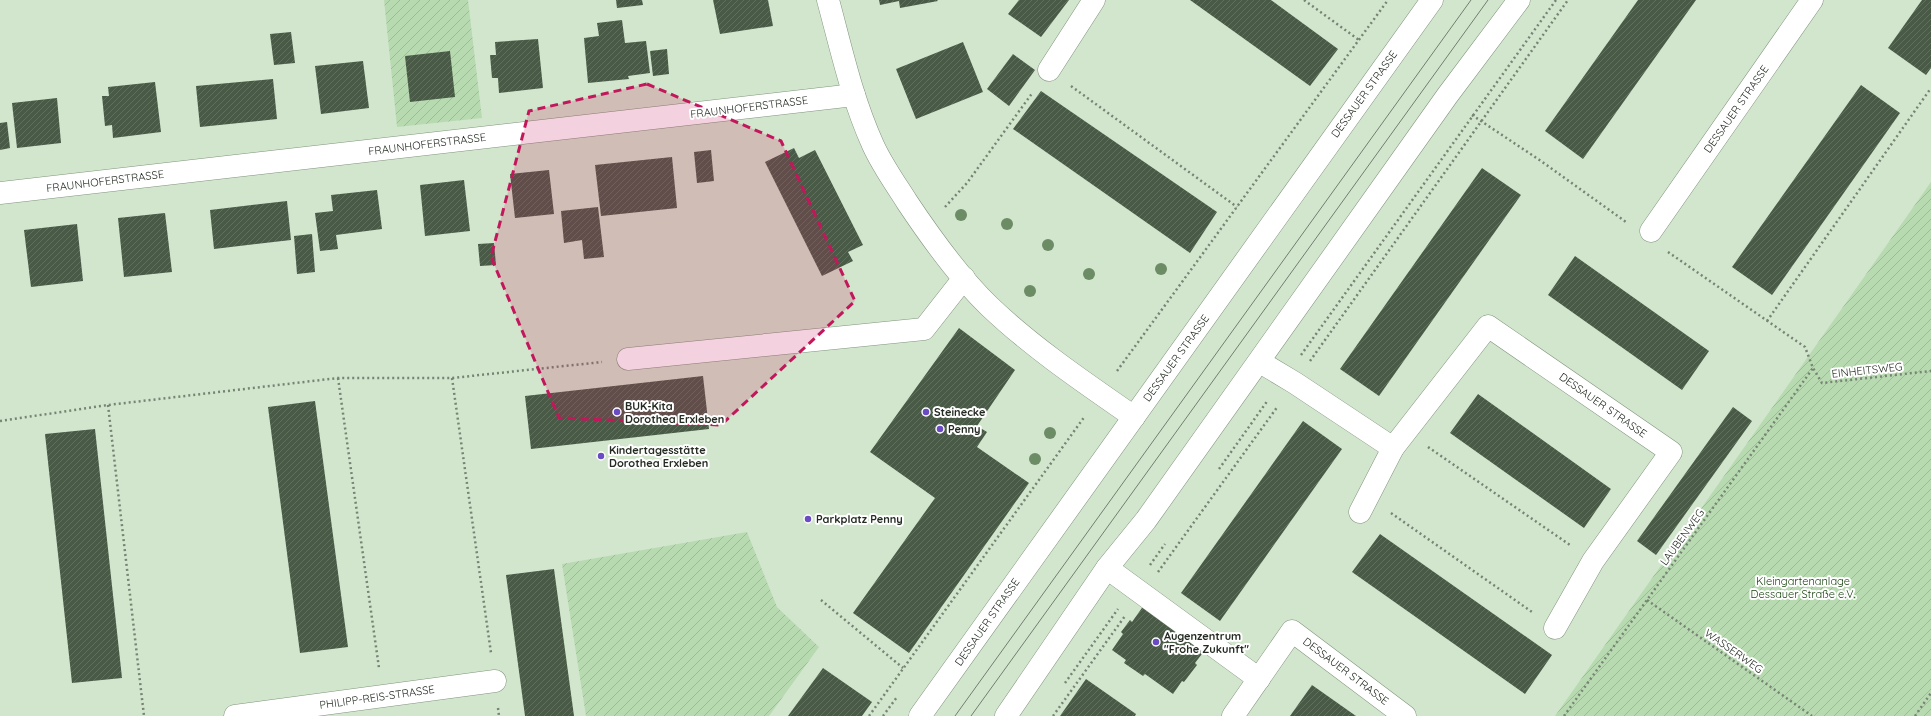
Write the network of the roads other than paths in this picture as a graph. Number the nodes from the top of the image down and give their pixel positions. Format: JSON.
{"nodes":[{"id":1,"x":828,"y":0,"type":"edge"},
{"id":2,"x":1094,"y":0,"type":"edge"},
{"id":3,"x":1432,"y":0,"type":"edge"},
{"id":4,"x":1519,"y":0,"type":"edge"},
{"id":5,"x":1812,"y":0,"type":"edge"},
{"id":6,"x":1049,"y":70,"type":"road end"},
{"id":7,"x":854,"y":95,"type":"junction"},
{"id":8,"x":0,"y":193,"type":"edge"},
{"id":9,"x":1647,"y":232,"type":"road end"},
{"id":10,"x":964,"y":278,"type":"junction"},
{"id":11,"x":628,"y":359,"type":"road end"},
{"id":12,"x":1260,"y":362,"type":"junction"},
{"id":13,"x":1134,"y":417,"type":"junction"},
{"id":14,"x":1400,"y":440,"type":"junction"},
{"id":15,"x":1364,"y":504,"type":"road end"},
{"id":16,"x":1107,"y":568,"type":"junction"},
{"id":17,"x":1555,"y":628,"type":"road end"},
{"id":18,"x":1259,"y":679,"type":"junction"},
{"id":19,"x":495,"y":681,"type":"road end"},
{"id":20,"x":235,"y":716,"type":"edge"},
{"id":21,"x":920,"y":716,"type":"edge"},
{"id":22,"x":1006,"y":716,"type":"edge"},
{"id":23,"x":1233,"y":716,"type":"edge"},
{"id":24,"x":1405,"y":716,"type":"edge"}],
"edges":[{"from":1,"to":7,"type":"main road"},
{"from":2,"to":6,"type":"main road"},
{"from":3,"to":13,"type":"main road","name":"DESSAUER STRASSE"},
{"from":4,"to":12,"type":"main road"},
{"from":5,"to":9,"type":"main road","name":"DESSAUER STRASSE"},
{"from":7,"to":8,"type":"main road","name":"FRAUNHOFERSTRASSE"},
{"from":7,"to":10,"type":"main road"},
{"from":10,"to":11,"type":"main road"},
{"from":10,"to":13,"type":"main road"},
{"from":12,"to":14,"type":"main road"},
{"from":12,"to":16,"type":"main road"},
{"from":13,"to":21,"type":"main road","name":"DESSAUER STRASSE"},
{"from":14,"to":15,"type":"main road","name":"DESSAUER STRASSE"},
{"from":14,"to":17,"type":"main road","name":"DESSAUER STRASSE"},
{"from":16,"to":18,"type":"main road"},
{"from":16,"to":22,"type":"main road"},
{"from":18,"to":23,"type":"main road","name":"DESSAUER STRASSE"},
{"from":18,"to":24,"type":"main road","name":"DESSAUER STRASSE"},
{"from":19,"to":20,"type":"main road","name":"PHILIPP-REIS-STRASSE"}]}
